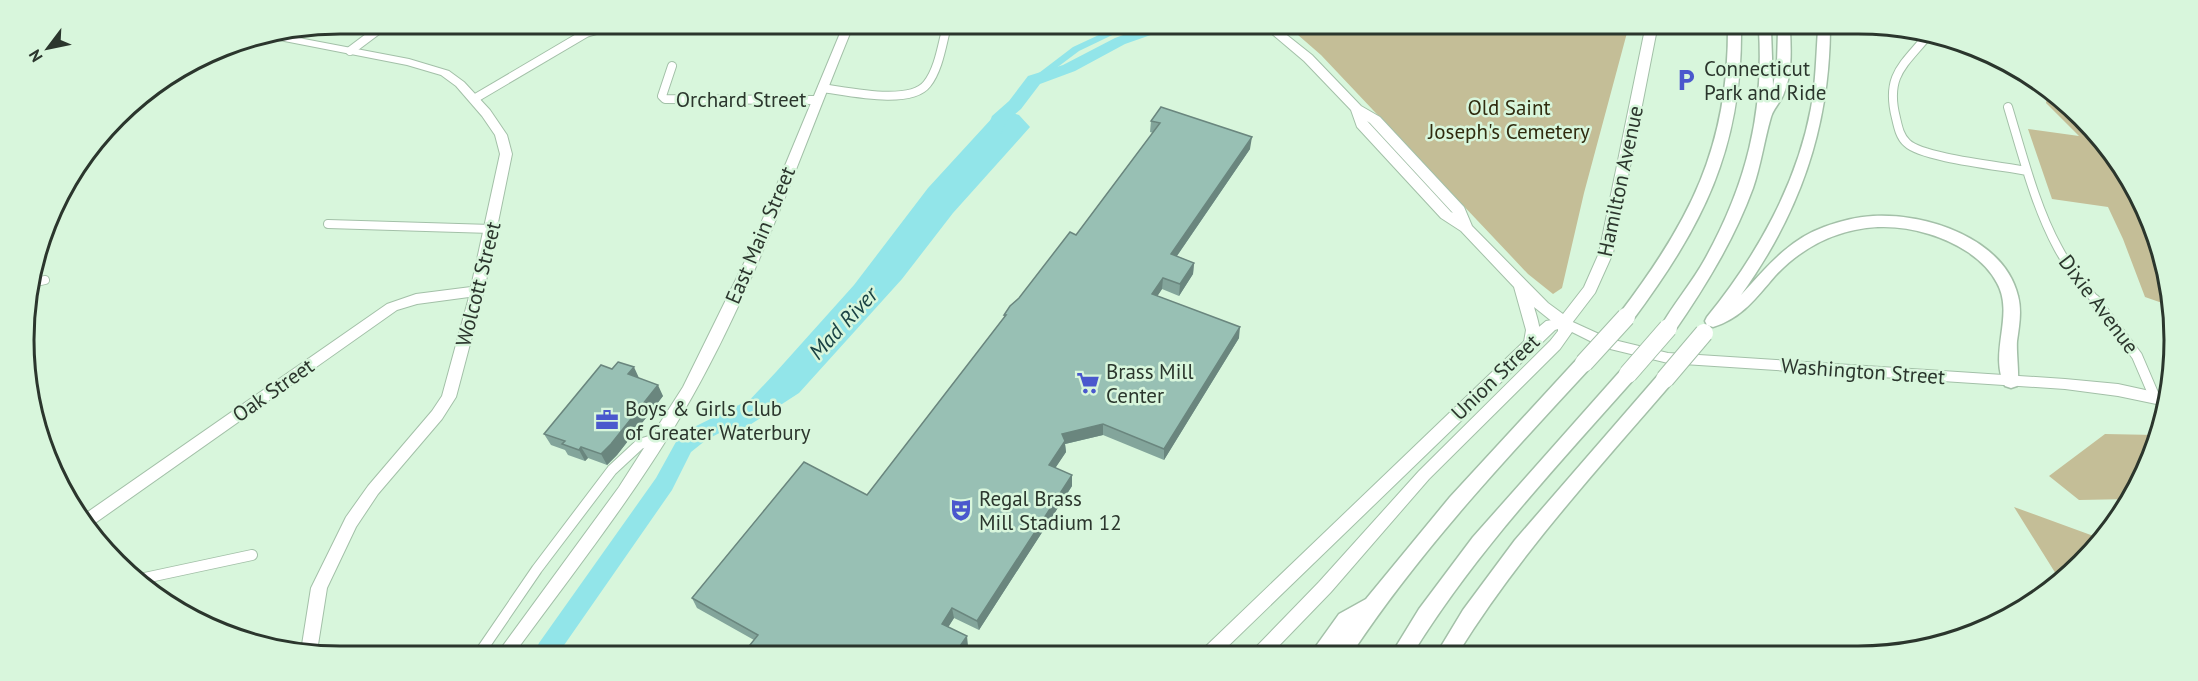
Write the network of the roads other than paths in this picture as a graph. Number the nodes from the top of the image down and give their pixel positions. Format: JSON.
{"nodes":[{"id":1,"x":373,"y":34,"type":"edge"},
{"id":2,"x":584,"y":34,"type":"edge"},
{"id":3,"x":844,"y":34,"type":"edge"},
{"id":4,"x":944,"y":34,"type":"edge"},
{"id":5,"x":1278,"y":34,"type":"edge"},
{"id":6,"x":1650,"y":34,"type":"edge"},
{"id":7,"x":1734,"y":34,"type":"edge"},
{"id":8,"x":1765,"y":34,"type":"edge"},
{"id":9,"x":1784,"y":34,"type":"edge"},
{"id":10,"x":1824,"y":34,"type":"edge"},
{"id":11,"x":286,"y":39,"type":"edge"},
{"id":12,"x":1923,"y":42,"type":"edge"},
{"id":13,"x":350,"y":51,"type":"junction"},
{"id":14,"x":672,"y":66,"type":"dead end"},
{"id":15,"x":819,"y":94,"type":"junction"},
{"id":16,"x":474,"y":99,"type":"junction"},
{"id":17,"x":2008,"y":107,"type":"dead end"},
{"id":18,"x":1764,"y":113,"type":"junction"},
{"id":19,"x":2027,"y":171,"type":"junction"},
{"id":20,"x":328,"y":224,"type":"dead end"},
{"id":21,"x":491,"y":229,"type":"junction"},
{"id":22,"x":45,"y":280,"type":"dead end"},
{"id":23,"x":40,"y":281,"type":"edge"},
{"id":24,"x":1521,"y":284,"type":"junction"},
{"id":25,"x":477,"y":291,"type":"junction"},
{"id":26,"x":1564,"y":323,"type":"junction"},
{"id":27,"x":1709,"y":327,"type":"junction"},
{"id":28,"x":1532,"y":342,"type":"junction"},
{"id":29,"x":2011,"y":381,"type":"junction"},
{"id":30,"x":2159,"y":394,"type":"edge"},
{"id":31,"x":2158,"y":399,"type":"edge"},
{"id":32,"x":659,"y":438,"type":"junction"},
{"id":33,"x":91,"y":518,"type":"edge"},
{"id":34,"x":252,"y":555,"type":"dead end"},
{"id":35,"x":147,"y":577,"type":"edge"},
{"id":36,"x":1371,"y":607,"type":"junction"},
{"id":37,"x":310,"y":645,"type":"edge"},
{"id":38,"x":484,"y":646,"type":"edge"},
{"id":39,"x":511,"y":646,"type":"edge"},
{"id":40,"x":1217,"y":646,"type":"edge"},
{"id":41,"x":1268,"y":646,"type":"edge"},
{"id":42,"x":1326,"y":646,"type":"edge"},
{"id":43,"x":1346,"y":646,"type":"edge"},
{"id":44,"x":1406,"y":646,"type":"edge"},
{"id":45,"x":1451,"y":646,"type":"edge"}],
"edges":[{"from":1,"to":13,"type":"street"},
{"from":2,"to":16,"type":"street"},
{"from":3,"to":15,"type":"main road","name":"East Main Street"},
{"from":4,"to":15,"type":"street"},
{"from":5,"to":24,"type":"main road"},
{"from":6,"to":26,"type":"main road","name":"Hamilton Avenue"},
{"from":7,"to":36,"type":"highway","bridge":true},
{"from":8,"to":18,"type":"highway"},
{"from":9,"to":18,"type":"highway"},
{"from":10,"to":27,"type":"highway"},
{"from":11,"to":13,"type":"main road","name":"Wolcott Street"},
{"from":12,"to":19,"type":"street"},
{"from":13,"to":16,"type":"main road","name":"Wolcott Street"},
{"from":14,"to":15,"type":"street","name":"Orchard Street"},
{"from":15,"to":32,"type":"main road","name":"East Main Street"},
{"from":16,"to":21,"type":"main road","name":"Wolcott Street"},
{"from":17,"to":19,"type":"street","name":"Dixie Avenue"},
{"from":18,"to":44,"type":"highway","bridge":true},
{"from":19,"to":30,"type":"street","name":"Dixie Avenue"},
{"from":20,"to":21,"type":"street"},
{"from":21,"to":25,"type":"main road","name":"Wolcott Street"},
{"from":22,"to":23,"type":"street"},
{"from":24,"to":26,"type":"main road"},
{"from":24,"to":28,"type":"main road"},
{"from":25,"to":33,"type":"main road","name":"Oak Street"},
{"from":25,"to":37,"type":"main road","name":"Wolcott Street"},
{"from":26,"to":28,"type":"main road","name":"Union Street"},
{"from":26,"to":29,"type":"main road","name":"Washington Street"},
{"from":26,"to":41,"type":"main road","name":"Union Street"},
{"from":27,"to":29,"type":"highway"},
{"from":27,"to":45,"type":"highway","bridge":true},
{"from":28,"to":40,"type":"main road","name":"Union Street"},
{"from":29,"to":31,"type":"main road","name":"Washington Street"},
{"from":32,"to":38,"type":"street"},
{"from":32,"to":39,"type":"main road","name":"East Main Street"},
{"from":34,"to":35,"type":"street"},
{"from":36,"to":42,"type":"highway"},
{"from":36,"to":43,"type":"highway"}]}
